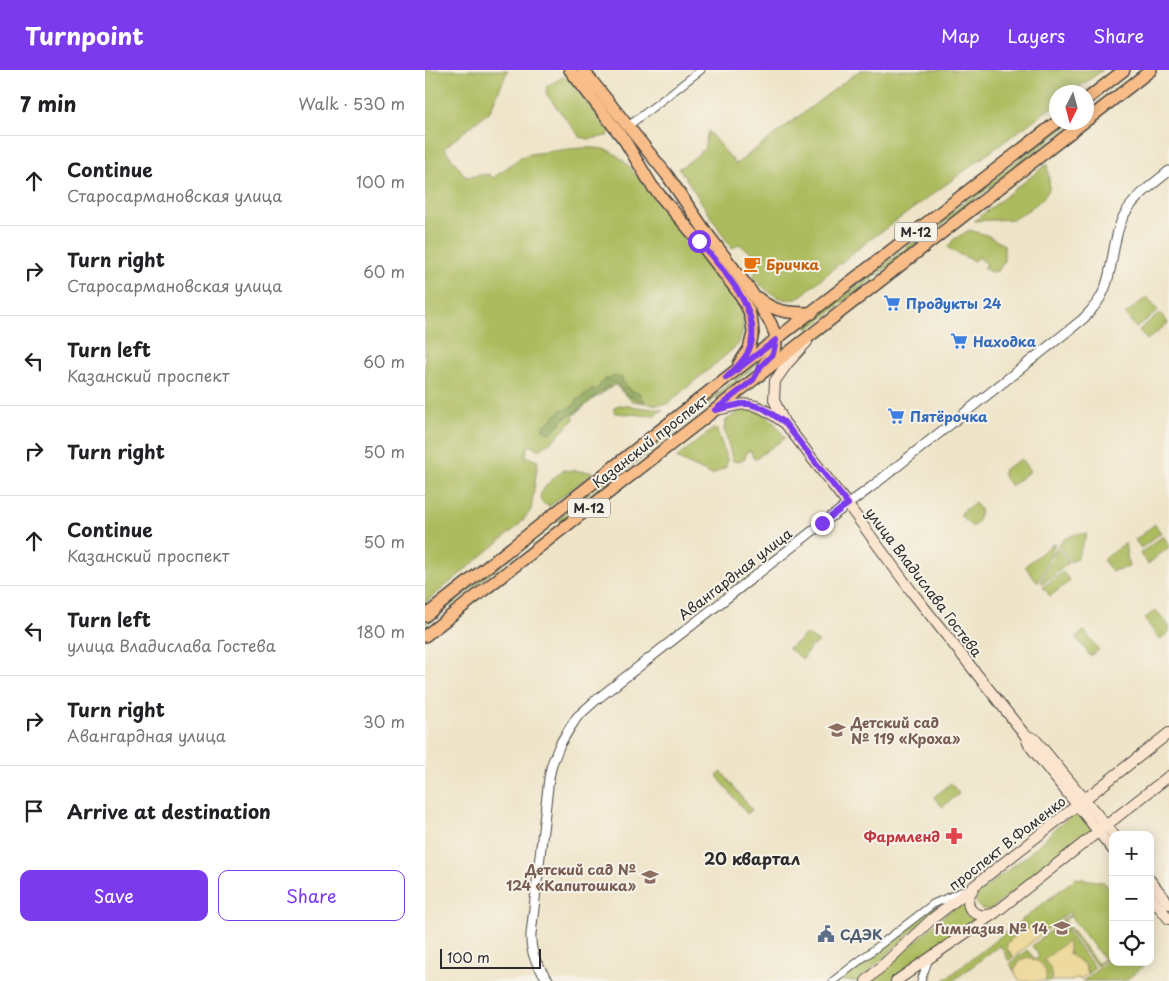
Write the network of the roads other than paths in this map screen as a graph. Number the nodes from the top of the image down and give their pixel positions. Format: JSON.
{"nodes":[{"id":1,"x":570,"y":70,"type":"edge"},
{"id":2,"x":583,"y":70,"type":"edge"},
{"id":3,"x":701,"y":70,"type":"edge"},
{"id":4,"x":1124,"y":70,"type":"edge"},
{"id":5,"x":1151,"y":70,"type":"edge"},
{"id":6,"x":1094,"y":94,"type":"edge"},
{"id":7,"x":1094,"y":115,"type":"edge"},
{"id":8,"x":627,"y":127,"type":"junction"},
{"id":9,"x":1049,"y":128,"type":"edge"},
{"id":10,"x":1075,"y":130,"type":"edge"},
{"id":11,"x":1169,"y":172,"type":"edge"},
{"id":12,"x":667,"y":175,"type":"junction"},
{"id":13,"x":652,"y":186,"type":"junction"},
{"id":14,"x":750,"y":290,"type":"junction"},
{"id":15,"x":812,"y":312,"type":"junction"},
{"id":16,"x":816,"y":331,"type":"junction"},
{"id":17,"x":776,"y":340,"type":"junction"},
{"id":18,"x":726,"y":378,"type":"junction"},
{"id":19,"x":753,"y":380,"type":"junction"},
{"id":20,"x":715,"y":410,"type":"junction"},
{"id":21,"x":784,"y":422,"type":"junction"},
{"id":22,"x":848,"y":504,"type":"junction"},
{"id":23,"x":425,"y":616,"type":"edge"},
{"id":24,"x":425,"y":636,"type":"edge"},
{"id":25,"x":1169,"y":733,"type":"edge"},
{"id":26,"x":1169,"y":776,"type":"edge"},
{"id":27,"x":1081,"y":803,"type":"junction"},
{"id":28,"x":1107,"y":826,"type":"junction"},
{"id":29,"x":1111,"y":831,"type":"edge"},
{"id":30,"x":1098,"y":832,"type":"junction"},
{"id":31,"x":1109,"y":845,"type":"edge"},
{"id":32,"x":1154,"y":885,"type":"edge"},
{"id":33,"x":975,"y":886,"type":"junction"},
{"id":34,"x":1154,"y":901,"type":"edge"},
{"id":35,"x":1169,"y":904,"type":"edge"},
{"id":36,"x":995,"y":913,"type":"junction"},
{"id":37,"x":1168,"y":919,"type":"edge"},
{"id":38,"x":929,"y":958,"type":"junction"},
{"id":39,"x":549,"y":981,"type":"edge"},
{"id":40,"x":833,"y":981,"type":"edge"},
{"id":41,"x":866,"y":981,"type":"edge"},
{"id":42,"x":896,"y":981,"type":"edge"},
{"id":43,"x":921,"y":981,"type":"edge"}],
"edges":[{"from":1,"to":13,"type":"main road"},
{"from":2,"to":8,"type":"main road"},
{"from":3,"to":8,"type":"street"},
{"from":4,"to":6,"type":"main road"},
{"from":5,"to":7,"type":"main road","name":"Казанский проспект","number":"М-12"},
{"from":8,"to":12,"type":"main road"},
{"from":9,"to":15,"type":"main road","name":"Казанский проспект","number":"М-12"},
{"from":10,"to":16,"type":"main road","name":"Казанский проспект","number":"М-12"},
{"from":11,"to":22,"type":"street","name":"Авангардная улица"},
{"from":12,"to":13,"type":"main road"},
{"from":12,"to":14,"type":"main road"},
{"from":13,"to":18,"type":"main road"},
{"from":14,"to":15,"type":"main road"},
{"from":14,"to":17,"type":"main road"},
{"from":15,"to":17,"type":"main road","name":"Казанский проспект","number":"М-12"},
{"from":16,"to":19,"type":"main road","name":"Казанский проспект","number":"М-12"},
{"from":16,"to":21,"type":"main road","name":"улица Владислава Гостева"},
{"from":17,"to":18,"type":"main road","name":"Казанский проспект","number":"М-12"},
{"from":17,"to":19,"type":"main road"},
{"from":18,"to":23,"type":"main road","name":"Казанский проспект","number":"М-12"},
{"from":19,"to":20,"type":"main road","name":"Казанский проспект","number":"М-12"},
{"from":20,"to":21,"type":"main road","name":"улица Владислава Гостева"},
{"from":20,"to":24,"type":"main road","name":"Казанский проспект","number":"М-12"},
{"from":21,"to":22,"type":"main road","name":"улица Владислава Гостева"},
{"from":22,"to":27,"type":"main road","name":"улица Владислава Гостева"},
{"from":22,"to":39,"type":"street","name":"Авангардная улица"},
{"from":25,"to":27,"type":"main road","name":"проспект В.Фоменко"},
{"from":26,"to":28,"type":"main road"},
{"from":27,"to":28,"type":"main road","name":"улица Владислава Гостева"},
{"from":27,"to":30,"type":"main road","name":"улица Владислава Гостева"},
{"from":27,"to":33,"type":"main road","name":"проспект В.Фоменко"},
{"from":28,"to":29,"type":"main road","name":"улица Владислава Гостева"},
{"from":28,"to":30,"type":"main road"},
{"from":30,"to":31,"type":"main road","name":"улица Владислава Гостева"},
{"from":30,"to":36,"type":"main road"},
{"from":32,"to":35,"type":"main road"},
{"from":33,"to":36,"type":"main road"},
{"from":33,"to":40,"type":"street"},
{"from":33,"to":41,"type":"main road","name":"проспект В.Фоменко"},
{"from":34,"to":37,"type":"main road"},
{"from":36,"to":38,"type":"main road"},
{"from":38,"to":42,"type":"main road"},
{"from":38,"to":43,"type":"street"}]}
